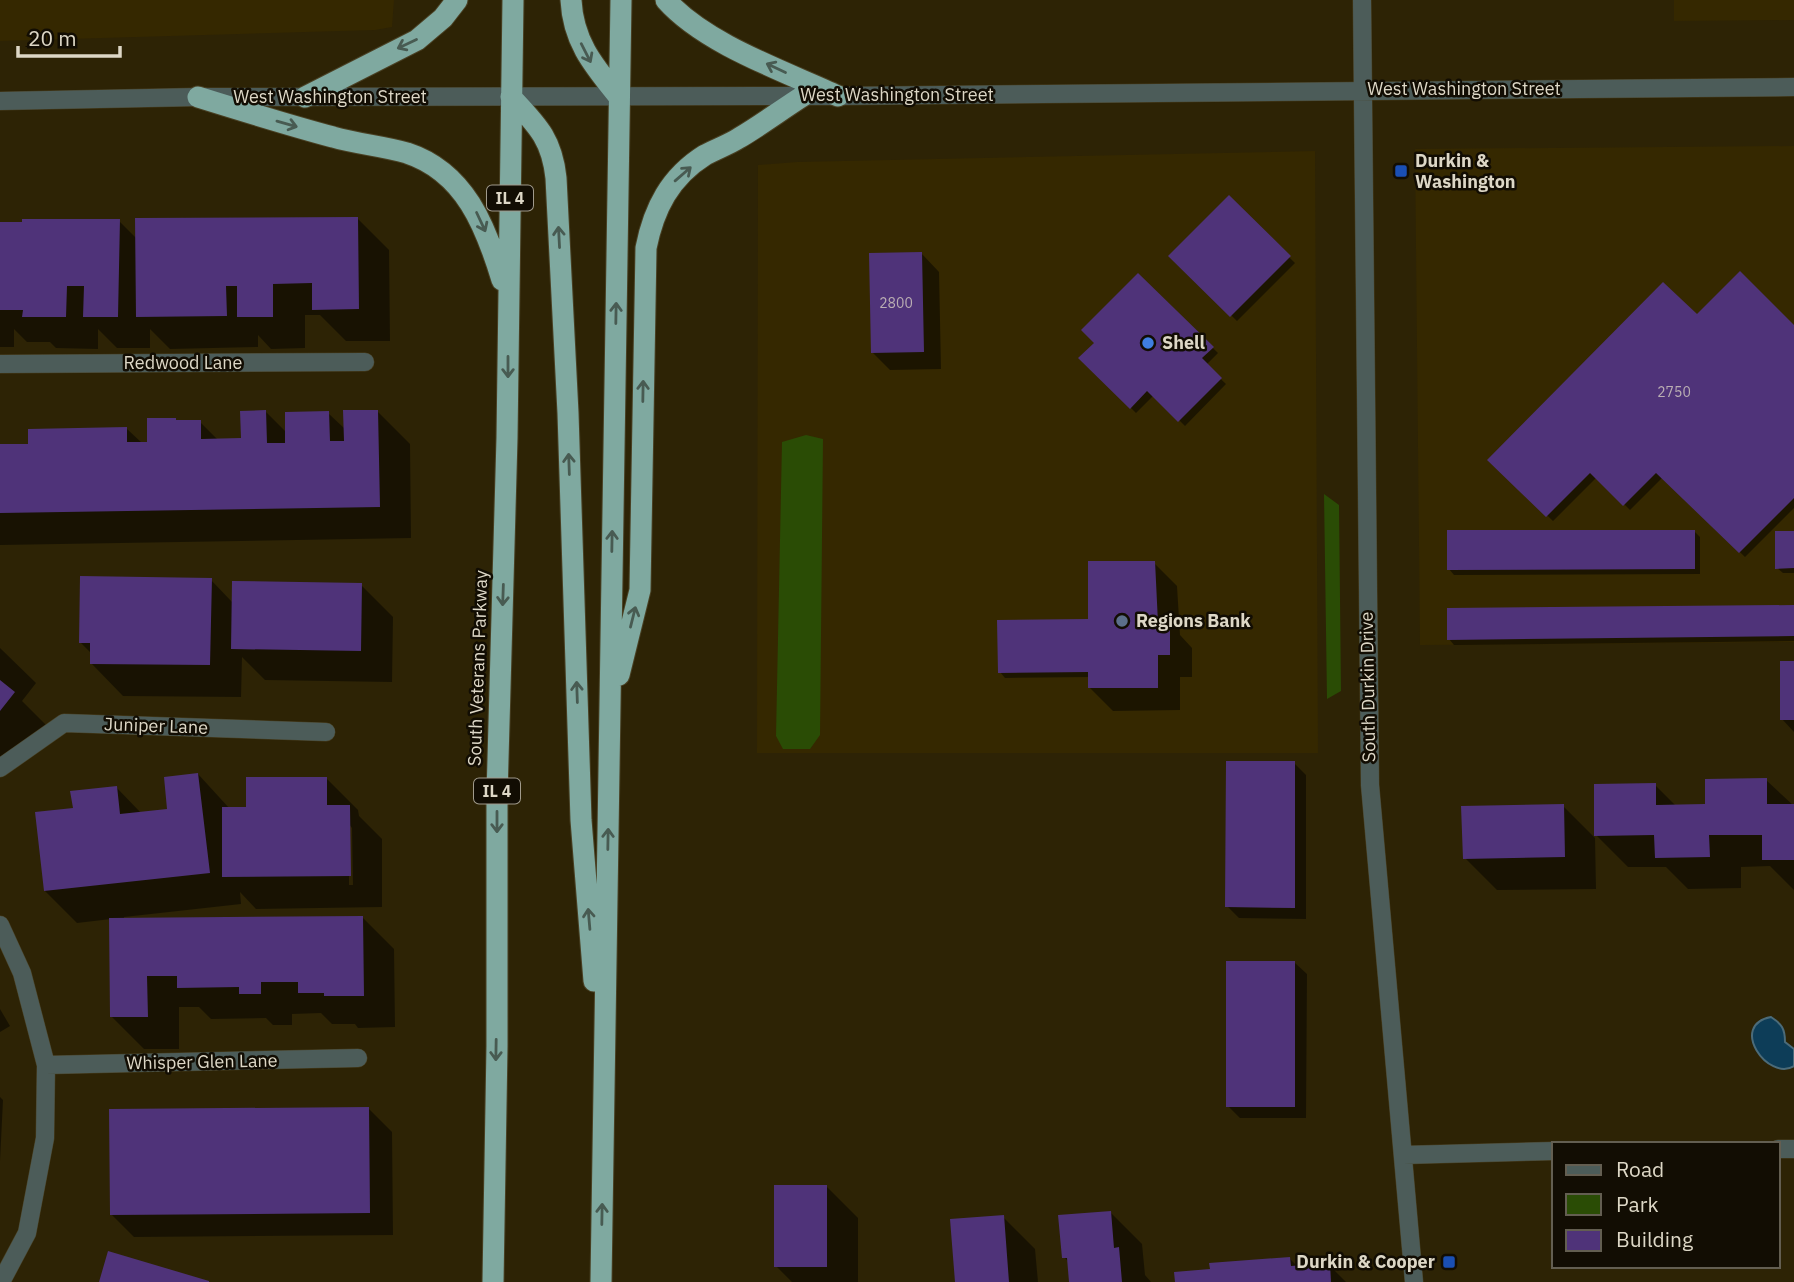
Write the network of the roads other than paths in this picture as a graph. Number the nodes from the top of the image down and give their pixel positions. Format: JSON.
{"nodes":[{"id":1,"x":457,"y":0,"type":"edge"},
{"id":2,"x":513,"y":0,"type":"edge"},
{"id":3,"x":571,"y":0,"type":"edge"},
{"id":4,"x":621,"y":0,"type":"edge"},
{"id":5,"x":666,"y":0,"type":"edge"},
{"id":6,"x":1362,"y":0,"type":"edge"},
{"id":7,"x":1794,"y":87,"type":"edge"},
{"id":8,"x":1363,"y":90,"type":"junction"},
{"id":9,"x":803,"y":96,"type":"junction"},
{"id":10,"x":838,"y":96,"type":"junction"},
{"id":11,"x":198,"y":97,"type":"junction"},
{"id":12,"x":305,"y":97,"type":"junction"},
{"id":13,"x":511,"y":97,"type":"junction"},
{"id":14,"x":620,"y":97,"type":"junction"},
{"id":15,"x":0,"y":101,"type":"edge"},
{"id":16,"x":508,"y":299,"type":"junction"},
{"id":17,"x":365,"y":362,"type":"dead end"},
{"id":18,"x":0,"y":364,"type":"edge"},
{"id":19,"x":610,"y":707,"type":"junction"},
{"id":20,"x":326,"y":732,"type":"dead end"},
{"id":21,"x":0,"y":768,"type":"edge"},
{"id":22,"x":0,"y":925,"type":"edge"},
{"id":23,"x":358,"y":1058,"type":"dead end"},
{"id":24,"x":46,"y":1065,"type":"junction"},
{"id":25,"x":604,"y":1109,"type":"junction"},
{"id":26,"x":1552,"y":1151,"type":"edge"},
{"id":27,"x":1403,"y":1155,"type":"junction"},
{"id":28,"x":1,"y":1282,"type":"edge"},
{"id":29,"x":493,"y":1282,"type":"edge"},
{"id":30,"x":601,"y":1282,"type":"edge"},
{"id":31,"x":1413,"y":1282,"type":"edge"}],
"edges":[{"from":1,"to":12,"type":"highway","one_way":true},
{"from":2,"to":13,"type":"highway","number":"IL 4"},
{"from":3,"to":14,"type":"highway","one_way":true},
{"from":4,"to":14,"type":"highway"},
{"from":10,"to":5,"type":"highway","one_way":true},
{"from":6,"to":8,"type":"street","name":"South Durkin Drive"},
{"from":7,"to":8,"type":"street","name":"West Washington Street"},
{"from":8,"to":10,"type":"street","name":"West Washington Street"},
{"from":8,"to":27,"type":"street","name":"South Durkin Drive"},
{"from":9,"to":10,"type":"street","name":"West Washington Street"},
{"from":9,"to":14,"type":"street","name":"West Washington Street"},
{"from":19,"to":9,"type":"highway","one_way":true},
{"from":11,"to":12,"type":"street","name":"West Washington Street"},
{"from":11,"to":15,"type":"street","name":"West Washington Street"},
{"from":11,"to":16,"type":"highway","one_way":true},
{"from":12,"to":13,"type":"street","name":"West Washington Street"},
{"from":13,"to":14,"type":"street","name":"West Washington Street"},
{"from":13,"to":16,"type":"highway","name":"South Veterans Parkway","number":"IL 4"},
{"from":25,"to":13,"type":"highway","one_way":true},
{"from":19,"to":14,"type":"highway","one_way":true},
{"from":16,"to":29,"type":"highway","name":"South Veterans Parkway","number":"IL 4","one_way":true},
{"from":17,"to":18,"type":"street","name":"Redwood Lane"},
{"from":25,"to":19,"type":"highway","one_way":true},
{"from":20,"to":21,"type":"street","name":"Juniper Lane"},
{"from":22,"to":24,"type":"street"},
{"from":23,"to":24,"type":"street","name":"Whisper Glen Lane"},
{"from":24,"to":28,"type":"street"},
{"from":30,"to":25,"type":"highway","one_way":true},
{"from":26,"to":27,"type":"street"},
{"from":27,"to":31,"type":"street","name":"South Durkin Drive"}]}
